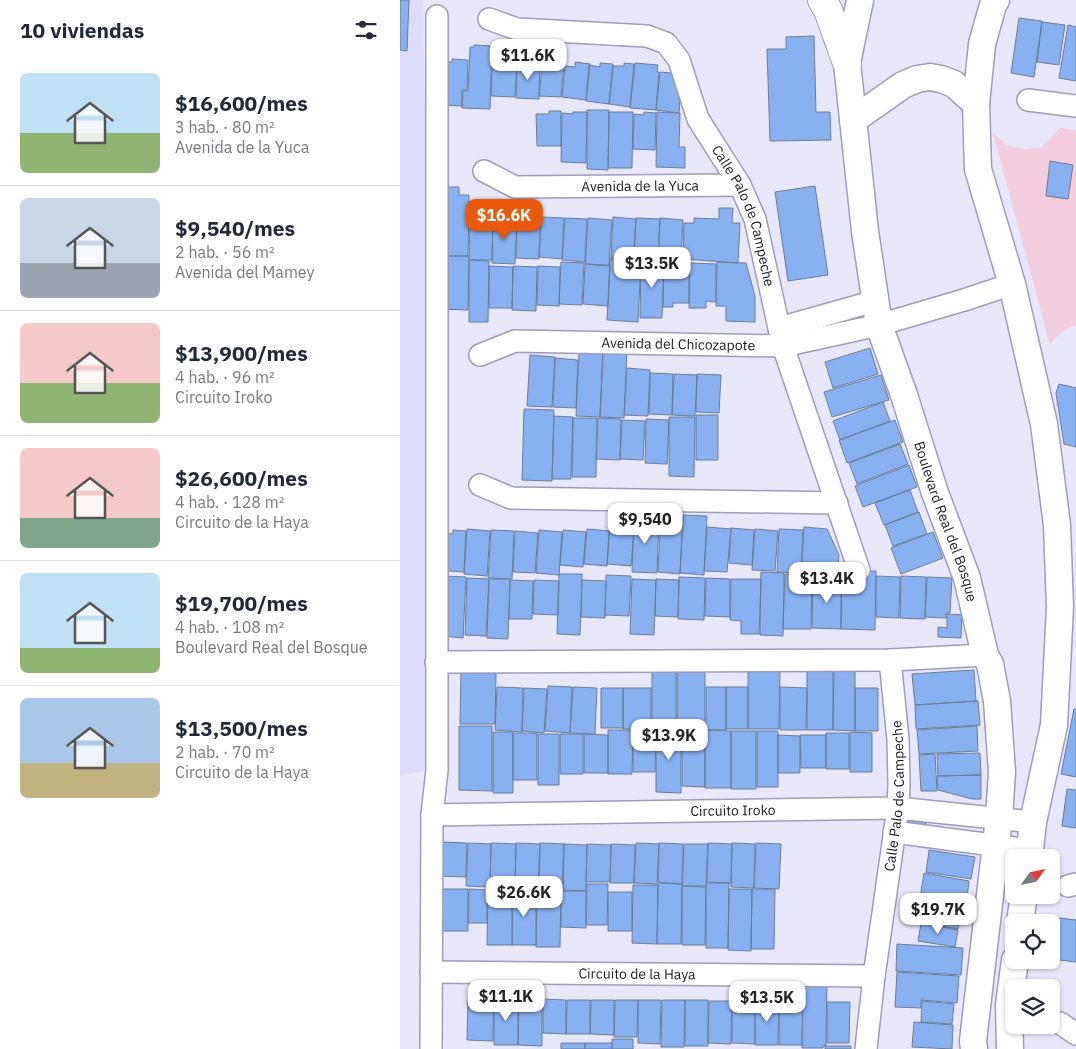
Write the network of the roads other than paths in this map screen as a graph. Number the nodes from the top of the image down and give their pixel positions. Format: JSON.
{"nodes":[{"id":1,"x":822,"y":0,"type":"edge"},
{"id":2,"x":860,"y":0,"type":"edge"},
{"id":3,"x":996,"y":0,"type":"edge"},
{"id":4,"x":437,"y":16,"type":"dead end"},
{"id":5,"x":489,"y":19,"type":"dead end"},
{"id":6,"x":847,"y":63,"type":"junction"},
{"id":7,"x":1028,"y":100,"type":"dead end"},
{"id":8,"x":976,"y":104,"type":"junction"},
{"id":9,"x":1076,"y":106,"type":"edge"},
{"id":10,"x":853,"y":120,"type":"junction"},
{"id":11,"x":484,"y":171,"type":"dead end"},
{"id":12,"x":740,"y":185,"type":"junction"},
{"id":13,"x":1012,"y":284,"type":"junction"},
{"id":14,"x":877,"y":313,"type":"junction"},
{"id":15,"x":781,"y":337,"type":"junction"},
{"id":16,"x":480,"y":356,"type":"dead end"},
{"id":17,"x":480,"y":485,"type":"dead end"},
{"id":18,"x":837,"y":503,"type":"junction"},
{"id":19,"x":860,"y":570,"type":"dead end"},
{"id":20,"x":985,"y":655,"type":"junction"},
{"id":21,"x":890,"y":660,"type":"junction"},
{"id":22,"x":436,"y":662,"type":"junction"},
{"id":23,"x":898,"y":808,"type":"junction"},
{"id":24,"x":432,"y":815,"type":"junction"},
{"id":25,"x":999,"y":818,"type":"junction"},
{"id":26,"x":1033,"y":822,"type":"junction"},
{"id":27,"x":894,"y":832,"type":"junction"},
{"id":28,"x":996,"y":846,"type":"junction"},
{"id":29,"x":1008,"y":849,"type":"edge"},
{"id":30,"x":1030,"y":849,"type":"edge"},
{"id":31,"x":1014,"y":969,"type":"edge"},
{"id":32,"x":431,"y":972,"type":"junction"},
{"id":33,"x":874,"y":976,"type":"junction"},
{"id":34,"x":431,"y":1049,"type":"edge"},
{"id":35,"x":866,"y":1049,"type":"edge"},
{"id":36,"x":974,"y":1049,"type":"edge"},
{"id":37,"x":1010,"y":1049,"type":"edge"}],
"edges":[{"from":1,"to":6,"type":"main road"},
{"from":2,"to":6,"type":"street","name":"Boulevard Real del Bosque"},
{"from":3,"to":8,"type":"street"},
{"from":4,"to":22,"type":"street"},
{"from":5,"to":12,"type":"street","name":"Calle Palo de Campeche"},
{"from":6,"to":10,"type":"street","name":"Boulevard Real del Bosque"},
{"from":7,"to":9,"type":"street"},
{"from":8,"to":10,"type":"street"},
{"from":8,"to":13,"type":"street"},
{"from":10,"to":14,"type":"street","name":"Boulevard Real del Bosque"},
{"from":11,"to":12,"type":"street","name":"Avenida de la Yuca"},
{"from":12,"to":15,"type":"street","name":"Calle Palo de Campeche"},
{"from":13,"to":14,"type":"street","name":"Avenida del Chicozapote"},
{"from":13,"to":26,"type":"street"},
{"from":14,"to":15,"type":"street","name":"Avenida del Chicozapote"},
{"from":14,"to":20,"type":"street","name":"Boulevard Real del Bosque"},
{"from":15,"to":16,"type":"street","name":"Avenida del Chicozapote"},
{"from":15,"to":18,"type":"street","name":"Calle Palo de Campeche"},
{"from":17,"to":18,"type":"street"},
{"from":18,"to":19,"type":"street","name":"Calle Palo de Campeche"},
{"from":20,"to":21,"type":"street"},
{"from":20,"to":25,"type":"street","name":"Boulevard Real del Bosque"},
{"from":21,"to":22,"type":"street"},
{"from":21,"to":23,"type":"street","name":"Calle Palo de Campeche"},
{"from":22,"to":24,"type":"street"},
{"from":23,"to":24,"type":"street","name":"Circuito Iroko"},
{"from":23,"to":25,"type":"street","name":"Circuito Iroko"},
{"from":23,"to":27,"type":"street","name":"Calle Palo de Campeche"},
{"from":24,"to":32,"type":"street"},
{"from":25,"to":26,"type":"street","name":"Circuito Iroko"},
{"from":25,"to":28,"type":"street","name":"Boulevard Real del Bosque"},
{"from":26,"to":30,"type":"street"},
{"from":27,"to":28,"type":"street"},
{"from":27,"to":33,"type":"street","name":"Calle Palo de Campeche"},
{"from":28,"to":29,"type":"street"},
{"from":28,"to":36,"type":"street","name":"Boulevard Real del Bosque"},
{"from":31,"to":37,"type":"street"},
{"from":32,"to":33,"type":"street","name":"Circuito de la Haya"},
{"from":32,"to":34,"type":"street"},
{"from":33,"to":35,"type":"street","name":"Calle Palo de Campeche"}]}
